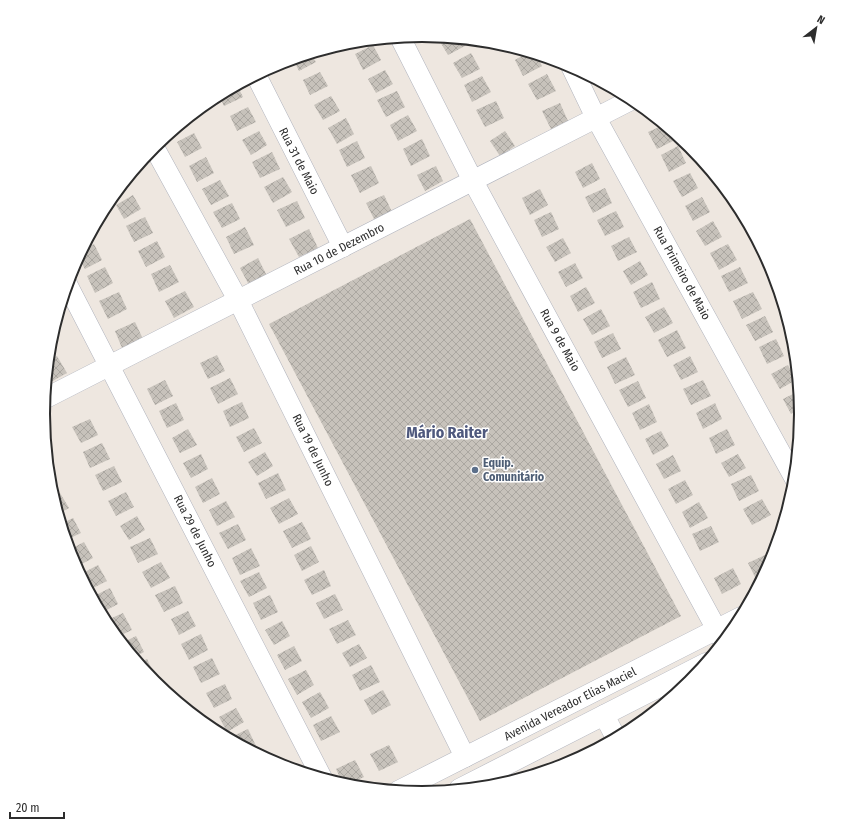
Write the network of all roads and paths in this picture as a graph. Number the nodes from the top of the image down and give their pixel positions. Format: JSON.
{"nodes":[{"id":1,"x":403,"y":43,"type":"edge"},
{"id":2,"x":575,"y":75,"type":"edge"},
{"id":3,"x":258,"y":79,"type":"edge"},
{"id":4,"x":626,"y":103,"type":"edge"},
{"id":5,"x":596,"y":118,"type":"junction"},
{"id":6,"x":158,"y":153,"type":"edge"},
{"id":7,"x":473,"y":181,"type":"junction"},
{"id":8,"x":343,"y":247,"type":"junction"},
{"id":9,"x":71,"y":291,"type":"edge"},
{"id":10,"x":238,"y":300,"type":"junction"},
{"id":11,"x":110,"y":365,"type":"junction"},
{"id":12,"x":51,"y":396,"type":"edge"},
{"id":13,"x":790,"y":470,"type":"edge"},
{"id":14,"x":720,"y":635,"type":"edge"},
{"id":15,"x":691,"y":671,"type":"edge"},
{"id":16,"x":604,"y":715,"type":"junction"},
{"id":17,"x":613,"y":733,"type":"edge"},
{"id":18,"x":465,"y":757,"type":"junction"},
{"id":19,"x":318,"y":771,"type":"edge"},
{"id":20,"x":485,"y":781,"type":"edge"},
{"id":21,"x":409,"y":785,"type":"edge"}],
"edges":[{"from":1,"to":7,"type":"street","name":"Rua 9 de Maio"},
{"from":2,"to":5,"type":"street","name":"Rua Primeiro de Maio"},
{"from":3,"to":8,"type":"street","name":"Rua 31 de Maio"},
{"from":4,"to":5,"type":"street","name":"Rua 10 de Dezembro"},
{"from":5,"to":7,"type":"street","name":"Rua 10 de Dezembro"},
{"from":5,"to":13,"type":"street","name":"Rua Primeiro de Maio"},
{"from":6,"to":10,"type":"street","name":"Rua 19 de Junho"},
{"from":7,"to":8,"type":"street","name":"Rua 10 de Dezembro"},
{"from":7,"to":14,"type":"street","name":"Rua 9 de Maio"},
{"from":8,"to":10,"type":"street","name":"Rua 10 de Dezembro"},
{"from":9,"to":11,"type":"street","name":"Rua 29 de Junho"},
{"from":10,"to":11,"type":"street","name":"Rua 10 de Dezembro"},
{"from":10,"to":18,"type":"street","name":"Rua 19 de Junho"},
{"from":11,"to":12,"type":"street","name":"Rua 10 de Dezembro"},
{"from":11,"to":19,"type":"street","name":"Rua 29 de Junho"},
{"from":14,"to":18,"type":"street","name":"Avenida Vereador Elias Maciel"},
{"from":15,"to":16,"type":"street","name":"Avenida Vereador Elias Maciel"},
{"from":16,"to":17,"type":"street"},
{"from":16,"to":20,"type":"street","name":"Avenida Vereador Elias Maciel"},
{"from":18,"to":21,"type":"street","name":"Avenida Vereador Elias Maciel"}]}
